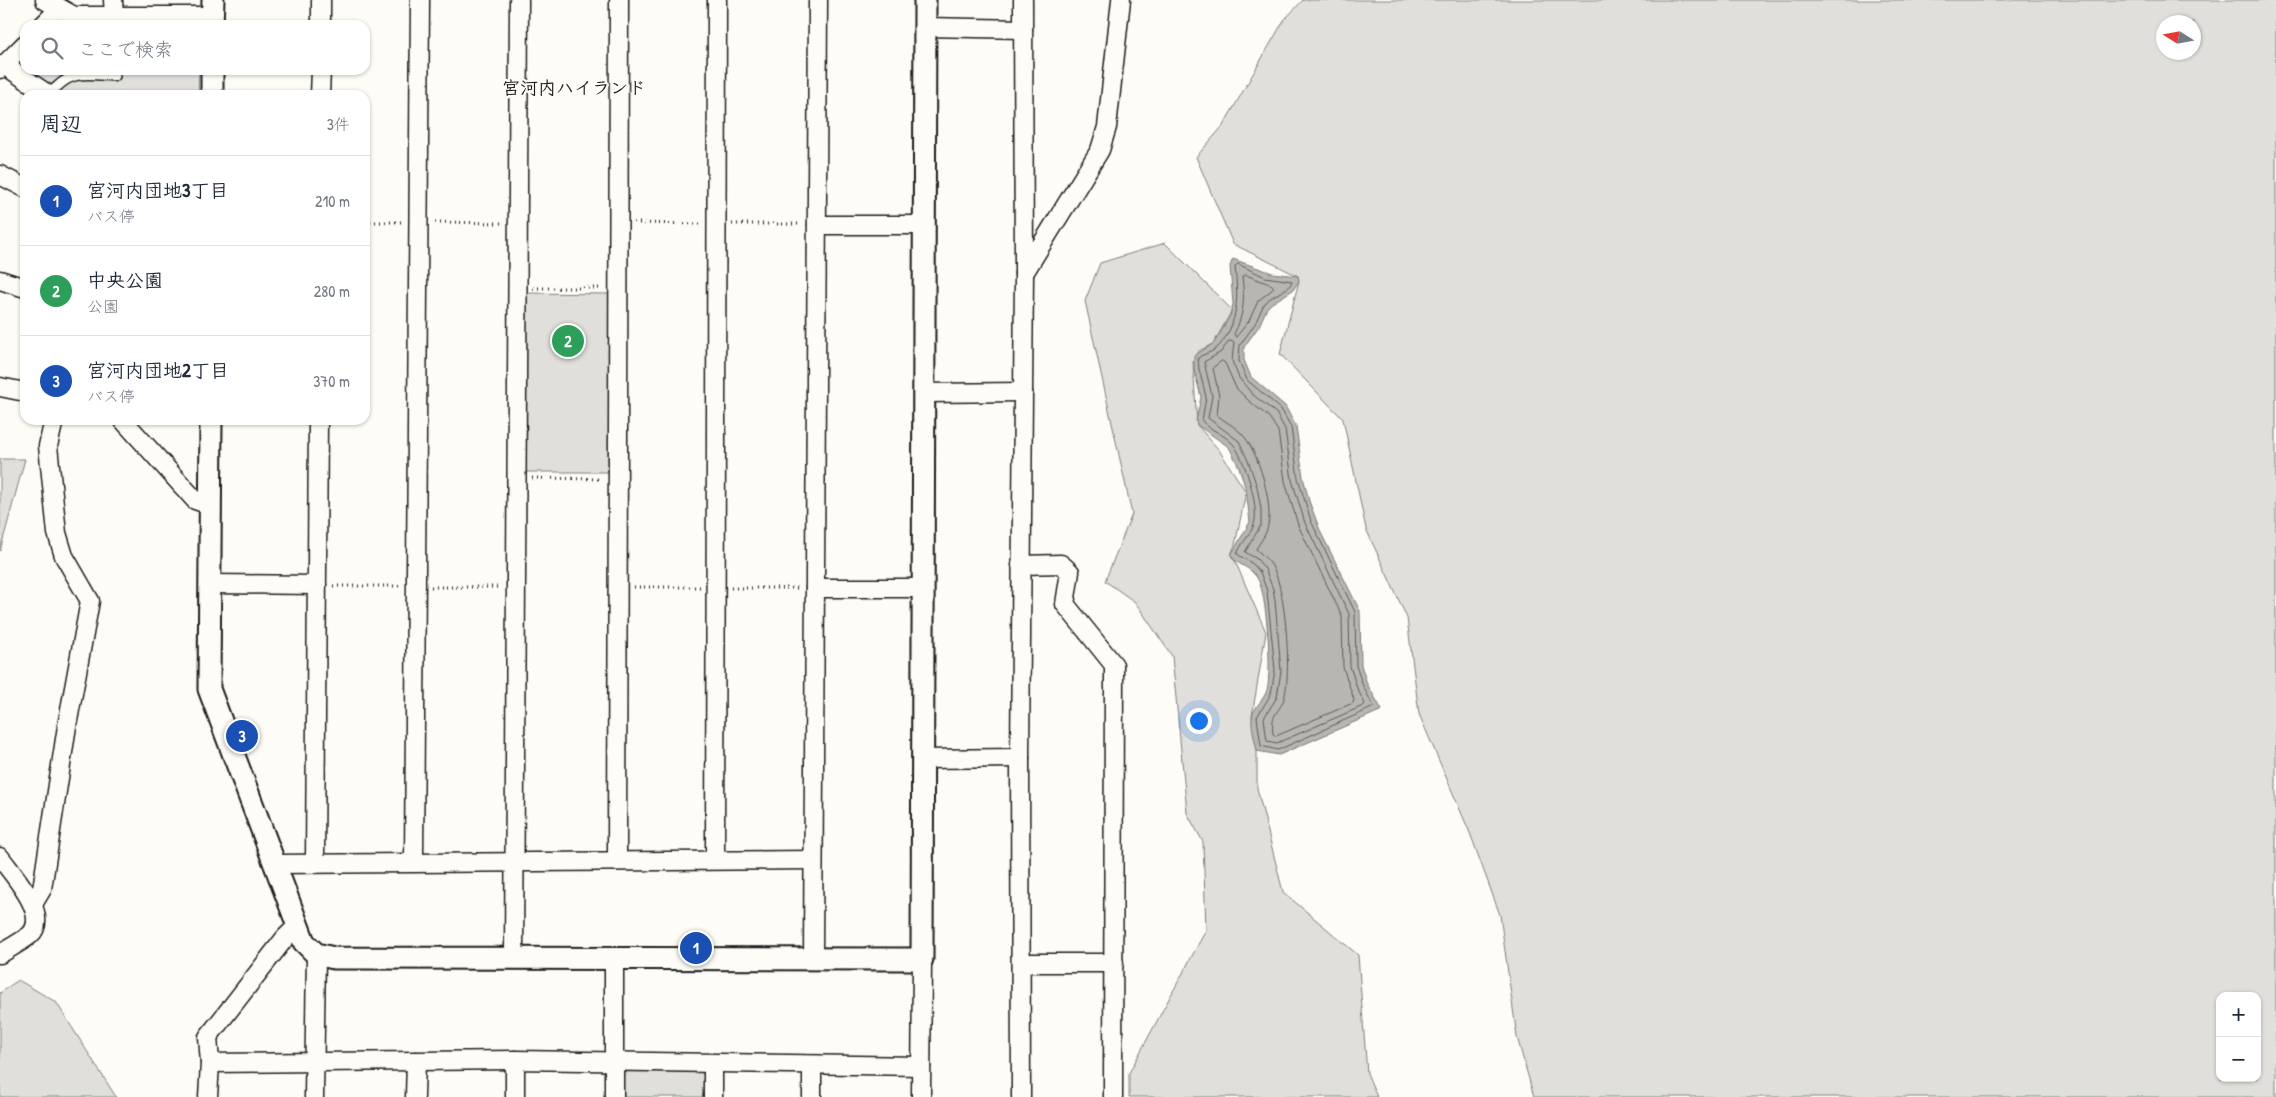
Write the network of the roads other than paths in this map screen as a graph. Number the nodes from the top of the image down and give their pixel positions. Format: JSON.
{"nodes":[{"id":1,"x":321,"y":0,"type":"edge"},
{"id":2,"x":420,"y":0,"type":"edge"},
{"id":3,"x":519,"y":0,"type":"edge"},
{"id":4,"x":619,"y":0,"type":"edge"},
{"id":5,"x":717,"y":0,"type":"edge"},
{"id":6,"x":818,"y":0,"type":"edge"},
{"id":7,"x":925,"y":0,"type":"edge"},
{"id":8,"x":1023,"y":0,"type":"edge"},
{"id":9,"x":1121,"y":0,"type":"edge"},
{"id":10,"x":53,"y":4,"type":"edge"},
{"id":11,"x":114,"y":8,"type":"edge"},
{"id":12,"x":213,"y":14,"type":"edge"},
{"id":13,"x":45,"y":20,"type":"edge"},
{"id":14,"x":321,"y":20,"type":"edge"},
{"id":15,"x":925,"y":27,"type":"junction"},
{"id":16,"x":1023,"y":28,"type":"junction"},
{"id":17,"x":20,"y":49,"type":"edge"},
{"id":18,"x":2,"y":67,"type":"edge"},
{"id":19,"x":73,"y":75,"type":"edge"},
{"id":20,"x":95,"y":75,"type":"edge"},
{"id":21,"x":212,"y":75,"type":"edge"},
{"id":22,"x":321,"y":75,"type":"edge"},
{"id":23,"x":115,"y":76,"type":"dead end"},
{"id":24,"x":41,"y":90,"type":"edge"},
{"id":25,"x":54,"y":90,"type":"edge"},
{"id":26,"x":212,"y":90,"type":"edge"},
{"id":27,"x":320,"y":90,"type":"edge"},
{"id":28,"x":0,"y":175,"type":"edge"},
{"id":29,"x":20,"y":185,"type":"edge"},
{"id":30,"x":817,"y":225,"type":"junction"},
{"id":31,"x":924,"y":225,"type":"junction"},
{"id":32,"x":1024,"y":274,"type":"junction"},
{"id":33,"x":0,"y":280,"type":"edge"},
{"id":34,"x":20,"y":286,"type":"edge"},
{"id":35,"x":0,"y":387,"type":"edge"},
{"id":36,"x":20,"y":391,"type":"edge"},
{"id":37,"x":1023,"y":392,"type":"junction"},
{"id":38,"x":924,"y":393,"type":"junction"},
{"id":39,"x":53,"y":425,"type":"edge"},
{"id":40,"x":128,"y":425,"type":"edge"},
{"id":41,"x":210,"y":425,"type":"edge"},
{"id":42,"x":318,"y":425,"type":"edge"},
{"id":43,"x":210,"y":506,"type":"junction"},
{"id":44,"x":1021,"y":565,"type":"junction"},
{"id":45,"x":210,"y":584,"type":"junction"},
{"id":46,"x":317,"y":586,"type":"junction"},
{"id":47,"x":815,"y":588,"type":"junction"},
{"id":48,"x":923,"y":588,"type":"junction"},
{"id":49,"x":1020,"y":758,"type":"junction"},
{"id":50,"x":922,"y":759,"type":"junction"},
{"id":51,"x":0,"y":857,"type":"edge"},
{"id":52,"x":715,"y":860,"type":"junction"},
{"id":53,"x":813,"y":860,"type":"junction"},
{"id":54,"x":617,"y":861,"type":"junction"},
{"id":55,"x":414,"y":862,"type":"junction"},
{"id":56,"x":514,"y":862,"type":"junction"},
{"id":57,"x":315,"y":863,"type":"junction"},
{"id":58,"x":274,"y":864,"type":"junction"},
{"id":59,"x":33,"y":904,"type":"junction"},
{"id":60,"x":298,"y":926,"type":"junction"},
{"id":61,"x":0,"y":954,"type":"edge"},
{"id":62,"x":316,"y":954,"type":"junction"},
{"id":63,"x":514,"y":958,"type":"junction"},
{"id":64,"x":614,"y":959,"type":"junction"},
{"id":65,"x":813,"y":959,"type":"junction"},
{"id":66,"x":922,"y":959,"type":"junction"},
{"id":67,"x":1022,"y":963,"type":"junction"},
{"id":68,"x":1114,"y":963,"type":"junction"},
{"id":69,"x":416,"y":1060,"type":"junction"},
{"id":70,"x":515,"y":1060,"type":"junction"},
{"id":71,"x":314,"y":1061,"type":"junction"},
{"id":72,"x":210,"y":1063,"type":"junction"},
{"id":73,"x":614,"y":1063,"type":"junction"},
{"id":74,"x":713,"y":1064,"type":"junction"},
{"id":75,"x":812,"y":1064,"type":"junction"},
{"id":76,"x":921,"y":1066,"type":"junction"},
{"id":77,"x":208,"y":1097,"type":"edge"},
{"id":78,"x":314,"y":1097,"type":"edge"},
{"id":79,"x":415,"y":1097,"type":"edge"},
{"id":80,"x":515,"y":1097,"type":"edge"},
{"id":81,"x":614,"y":1097,"type":"edge"},
{"id":82,"x":714,"y":1097,"type":"edge"},
{"id":83,"x":812,"y":1097,"type":"edge"},
{"id":84,"x":921,"y":1097,"type":"edge"},
{"id":85,"x":1021,"y":1097,"type":"edge"},
{"id":86,"x":1113,"y":1097,"type":"edge"}],
"edges":[{"from":1,"to":14,"type":"street"},
{"from":2,"to":55,"type":"street"},
{"from":3,"to":56,"type":"street"},
{"from":4,"to":54,"type":"street"},
{"from":5,"to":52,"type":"street"},
{"from":6,"to":30,"type":"street"},
{"from":7,"to":15,"type":"street"},
{"from":8,"to":16,"type":"street"},
{"from":9,"to":32,"type":"street"},
{"from":10,"to":11,"type":"street"},
{"from":10,"to":13,"type":"street"},
{"from":11,"to":12,"type":"street"},
{"from":15,"to":16,"type":"street"},
{"from":15,"to":31,"type":"street"},
{"from":16,"to":32,"type":"street"},
{"from":17,"to":18,"type":"street"},
{"from":18,"to":24,"type":"street"},
{"from":19,"to":25,"type":"lane"},
{"from":20,"to":23,"type":"lane"},
{"from":21,"to":26,"type":"street"},
{"from":22,"to":27,"type":"street"},
{"from":28,"to":29,"type":"street"},
{"from":30,"to":31,"type":"street"},
{"from":30,"to":47,"type":"street"},
{"from":31,"to":38,"type":"street"},
{"from":32,"to":37,"type":"street"},
{"from":33,"to":34,"type":"street"},
{"from":35,"to":36,"type":"street"},
{"from":37,"to":38,"type":"street"},
{"from":37,"to":44,"type":"street"},
{"from":38,"to":48,"type":"street"},
{"from":39,"to":59,"type":"street"},
{"from":40,"to":43,"type":"street"},
{"from":41,"to":43,"type":"street"},
{"from":42,"to":46,"type":"street"},
{"from":43,"to":45,"type":"street"},
{"from":44,"to":49,"type":"street"},
{"from":44,"to":68,"type":"street"},
{"from":45,"to":46,"type":"street"},
{"from":45,"to":58,"type":"street"},
{"from":46,"to":57,"type":"street"},
{"from":47,"to":48,"type":"street"},
{"from":47,"to":53,"type":"street"},
{"from":48,"to":50,"type":"street"},
{"from":49,"to":50,"type":"street"},
{"from":49,"to":67,"type":"street"},
{"from":50,"to":66,"type":"street"},
{"from":51,"to":59,"type":"street"},
{"from":52,"to":53,"type":"street"},
{"from":52,"to":54,"type":"street"},
{"from":53,"to":65,"type":"street"},
{"from":54,"to":56,"type":"street"},
{"from":55,"to":56,"type":"street"},
{"from":55,"to":57,"type":"street"},
{"from":56,"to":63,"type":"street"},
{"from":57,"to":58,"type":"street"},
{"from":58,"to":60,"type":"street"},
{"from":59,"to":61,"type":"street"},
{"from":60,"to":62,"type":"street"},
{"from":60,"to":72,"type":"street"},
{"from":62,"to":63,"type":"street"},
{"from":62,"to":71,"type":"street"},
{"from":63,"to":64,"type":"street"},
{"from":64,"to":65,"type":"street"},
{"from":64,"to":73,"type":"street"},
{"from":65,"to":66,"type":"street"},
{"from":66,"to":76,"type":"street"},
{"from":67,"to":68,"type":"street"},
{"from":67,"to":85,"type":"street"},
{"from":68,"to":86,"type":"street"},
{"from":69,"to":70,"type":"street"},
{"from":69,"to":71,"type":"street"},
{"from":69,"to":79,"type":"street"},
{"from":70,"to":73,"type":"street"},
{"from":70,"to":80,"type":"street"},
{"from":71,"to":72,"type":"street"},
{"from":71,"to":78,"type":"street"},
{"from":72,"to":77,"type":"street"},
{"from":73,"to":74,"type":"street"},
{"from":73,"to":81,"type":"street"},
{"from":74,"to":75,"type":"street"},
{"from":74,"to":82,"type":"street"},
{"from":75,"to":76,"type":"street"},
{"from":75,"to":83,"type":"street"},
{"from":76,"to":84,"type":"street"}]}
